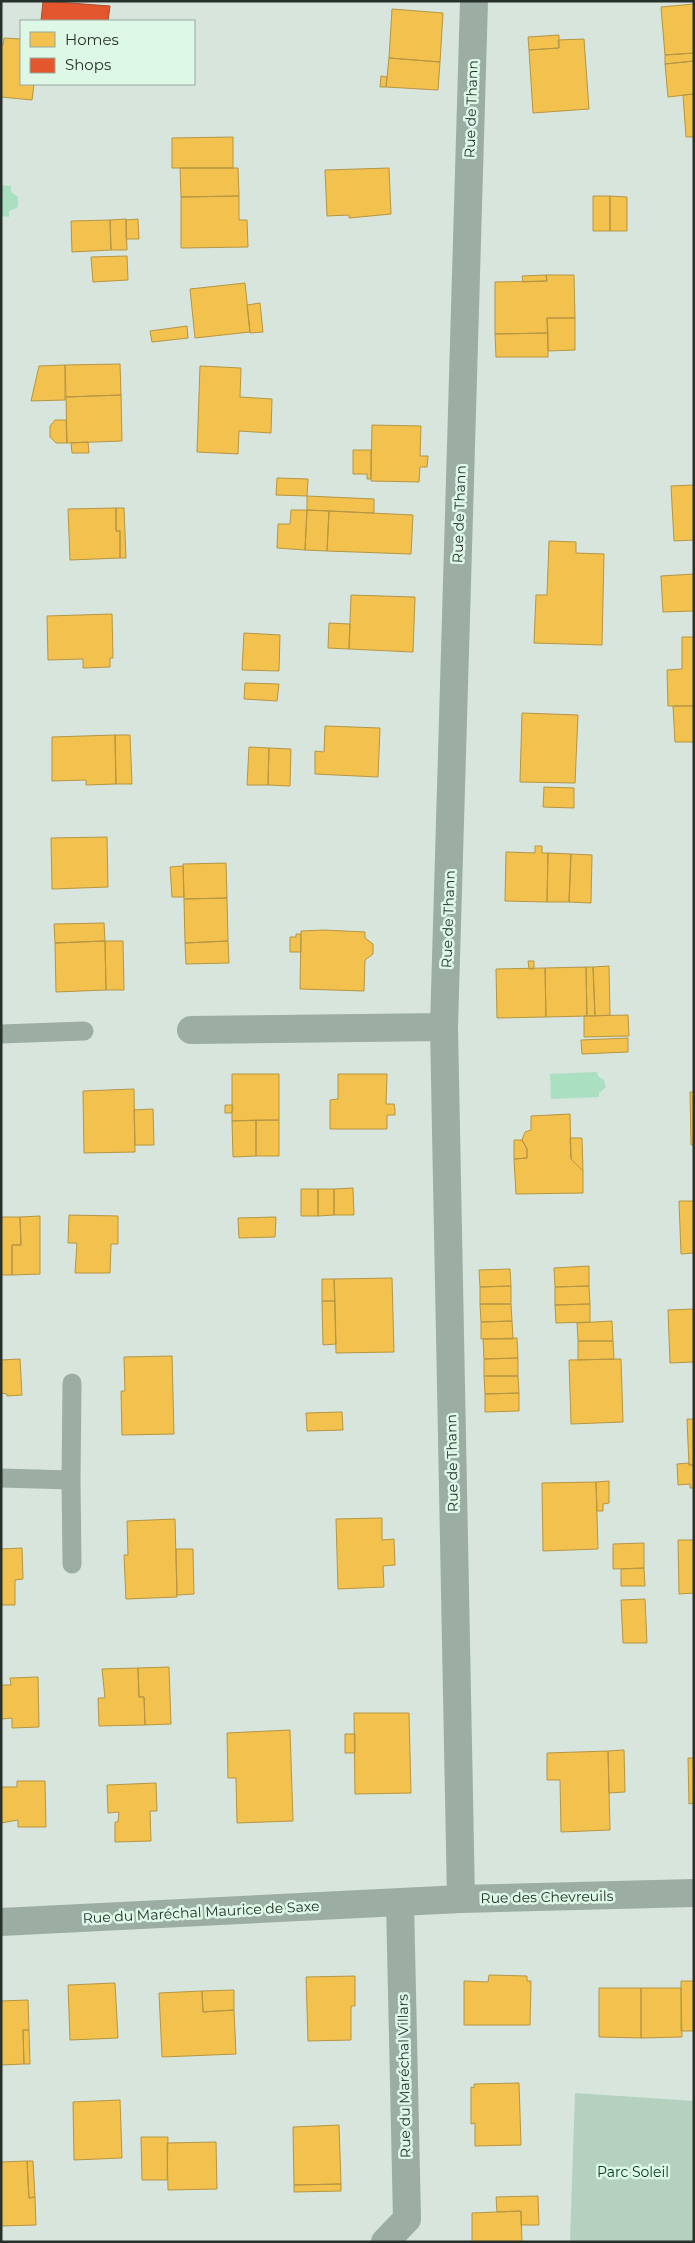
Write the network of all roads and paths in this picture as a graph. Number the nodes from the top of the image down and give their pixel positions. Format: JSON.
{"nodes":[{"id":1,"x":474,"y":1,"type":"edge"},
{"id":2,"x":444,"y":1027,"type":"junction"},
{"id":3,"x":190,"y":1030,"type":"dead end"},
{"id":4,"x":84,"y":1031,"type":"dead end"},
{"id":5,"x":1,"y":1034,"type":"edge"},
{"id":6,"x":72,"y":1383,"type":"dead end"},
{"id":7,"x":1,"y":1478,"type":"edge"},
{"id":8,"x":71,"y":1480,"type":"junction"},
{"id":9,"x":72,"y":1564,"type":"dead end"},
{"id":10,"x":694,"y":1893,"type":"edge"},
{"id":11,"x":460,"y":1899,"type":"junction"},
{"id":12,"x":400,"y":1902,"type":"junction"},
{"id":13,"x":1,"y":1922,"type":"edge"},
{"id":14,"x":385,"y":2242,"type":"edge"}],
"edges":[{"from":1,"to":2,"type":"street","name":"Rue de Thann"},
{"from":2,"to":3,"type":"street"},
{"from":2,"to":11,"type":"street","name":"Rue de Thann"},
{"from":4,"to":5,"type":"lane"},
{"from":6,"to":8,"type":"lane"},
{"from":7,"to":8,"type":"lane"},
{"from":8,"to":9,"type":"lane"},
{"from":10,"to":11,"type":"street","name":"Rue des Chevreuils"},
{"from":11,"to":12,"type":"street","name":"Rue des Chevreuils"},
{"from":12,"to":13,"type":"street","name":"Rue du Maréchal Maurice de Saxe"},
{"from":12,"to":14,"type":"street","name":"Rue du Maréchal Villars"}]}
